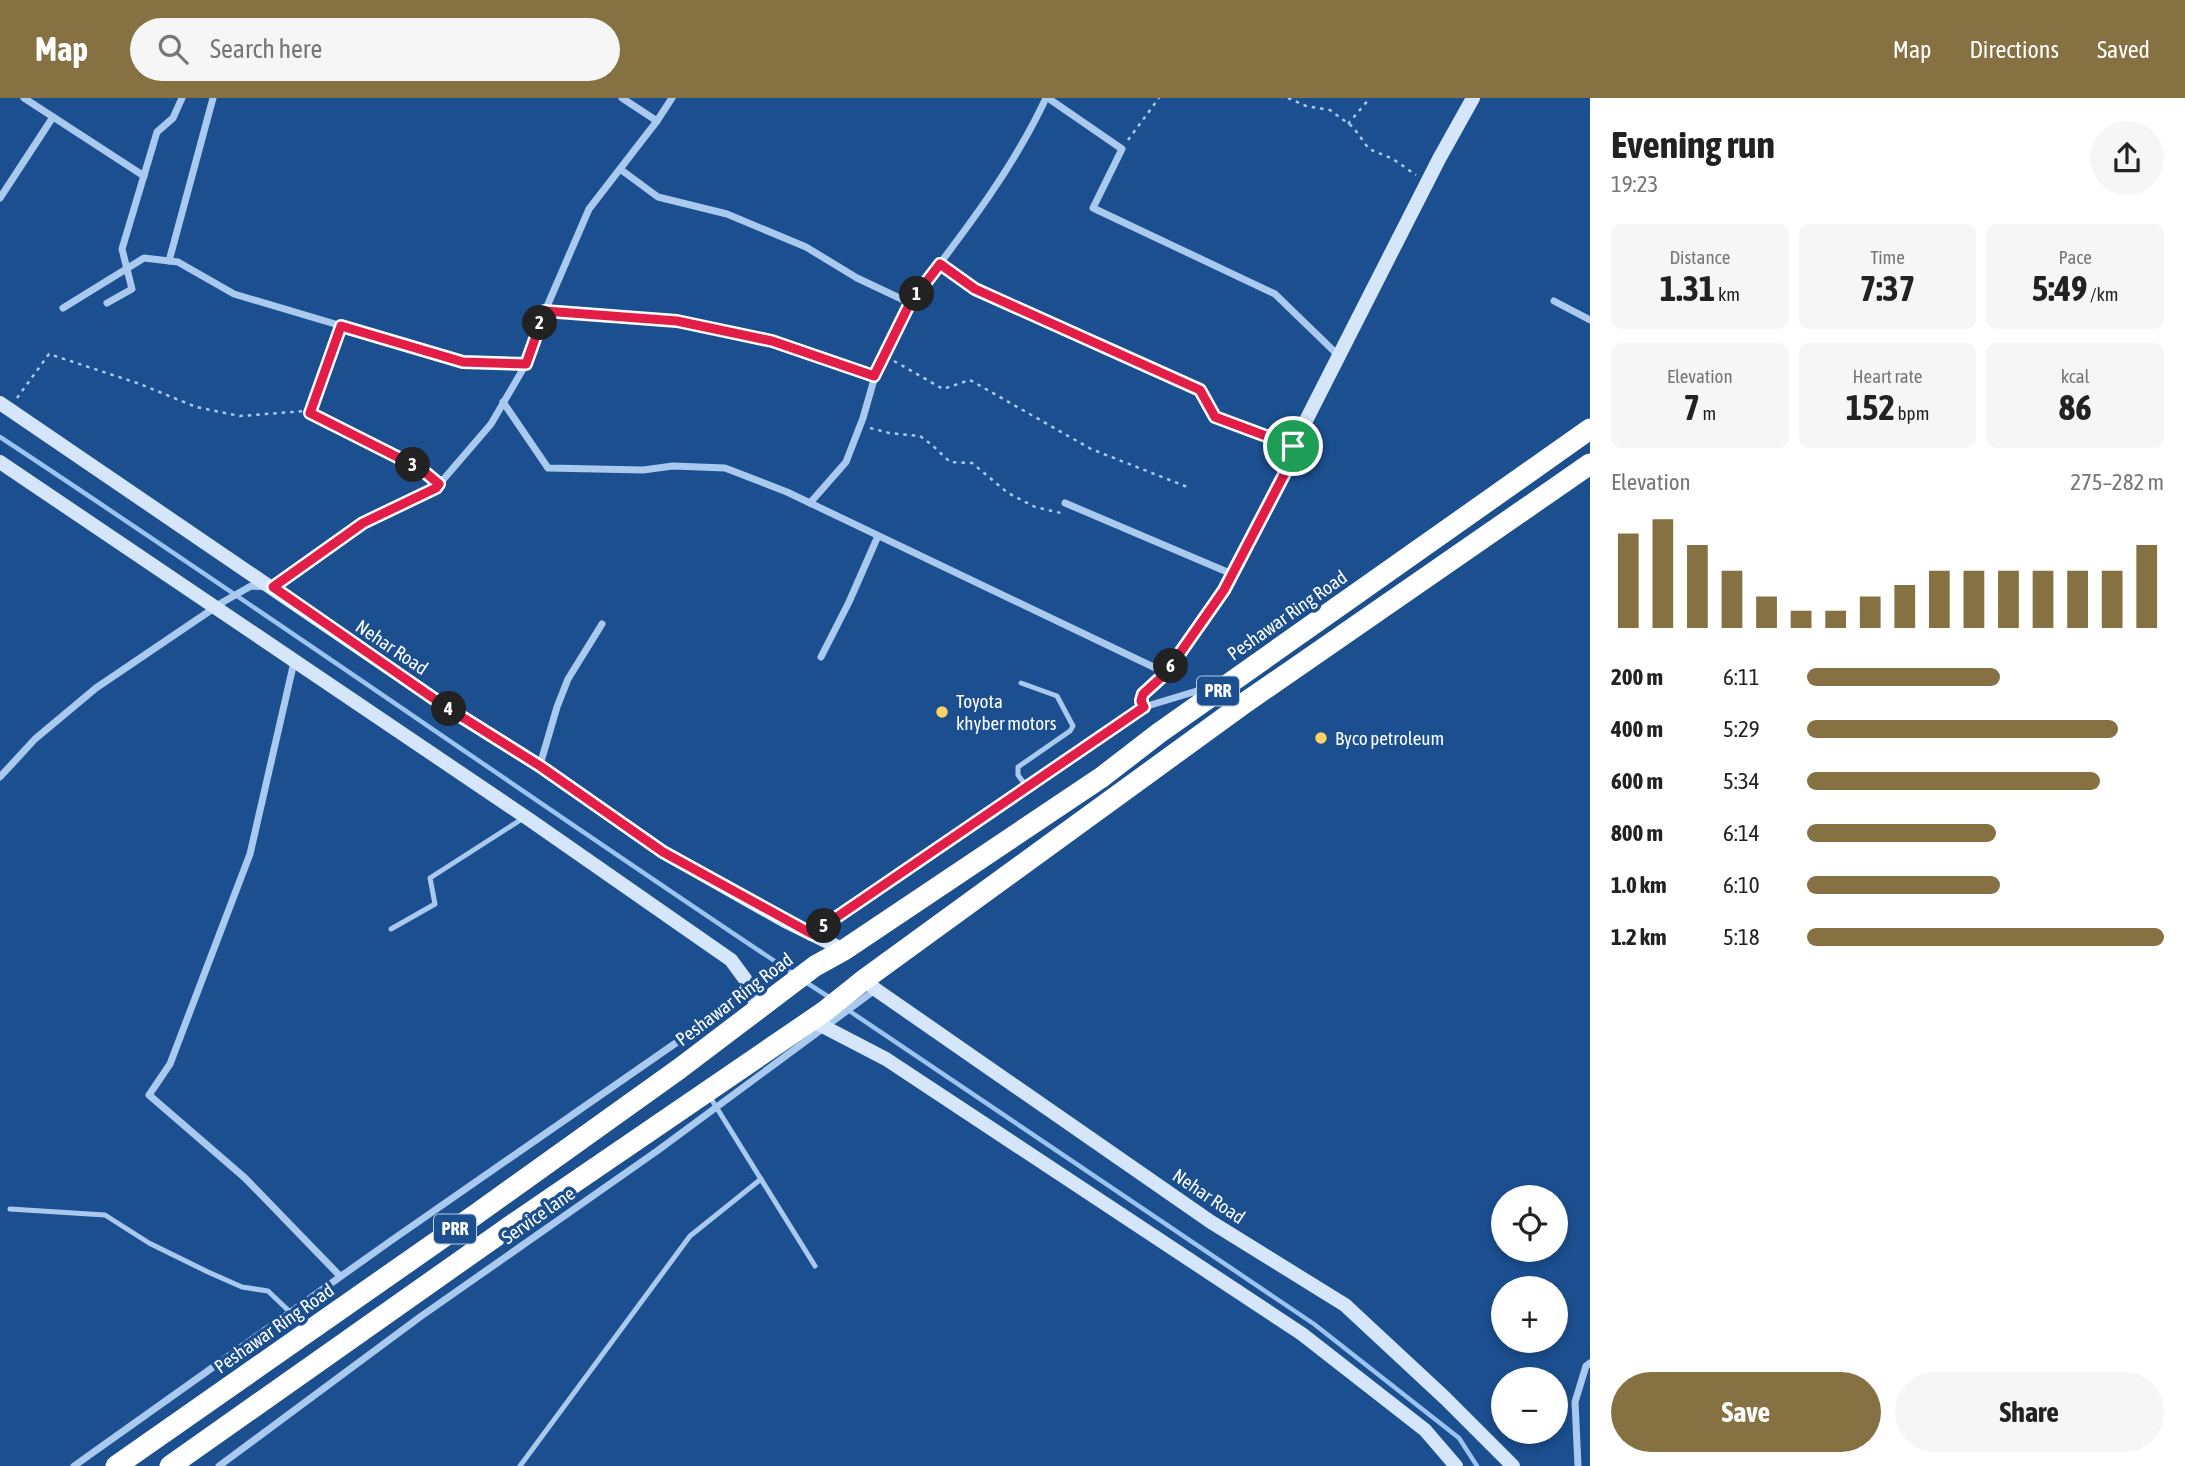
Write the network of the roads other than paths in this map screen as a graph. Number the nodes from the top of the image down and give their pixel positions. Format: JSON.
{"nodes":[{"id":1,"x":24,"y":98,"type":"edge"},
{"id":2,"x":182,"y":98,"type":"edge"},
{"id":3,"x":213,"y":98,"type":"edge"},
{"id":4,"x":622,"y":98,"type":"edge"},
{"id":5,"x":672,"y":98,"type":"edge"},
{"id":6,"x":1047,"y":98,"type":"edge"},
{"id":7,"x":1473,"y":98,"type":"edge"},
{"id":8,"x":53,"y":117,"type":"junction"},
{"id":9,"x":657,"y":121,"type":"junction"},
{"id":10,"x":620,"y":169,"type":"junction"},
{"id":11,"x":144,"y":176,"type":"junction"},
{"id":12,"x":1,"y":195,"type":"edge"},
{"id":13,"x":169,"y":261,"type":"junction"},
{"id":14,"x":940,"y":264,"type":"junction"},
{"id":15,"x":126,"y":269,"type":"junction"},
{"id":16,"x":1554,"y":301,"type":"dead end"},
{"id":17,"x":107,"y":303,"type":"dead end"},
{"id":18,"x":910,"y":303,"type":"junction"},
{"id":19,"x":63,"y":308,"type":"dead end"},
{"id":20,"x":545,"y":311,"type":"junction"},
{"id":21,"x":1590,"y":320,"type":"edge"},
{"id":22,"x":1340,"y":357,"type":"junction"},
{"id":23,"x":526,"y":364,"type":"junction"},
{"id":24,"x":874,"y":376,"type":"junction"},
{"id":25,"x":503,"y":402,"type":"junction"},
{"id":26,"x":4,"y":406,"type":"edge"},
{"id":27,"x":1590,"y":429,"type":"edge"},
{"id":28,"x":1293,"y":446,"type":"junction"},
{"id":29,"x":0,"y":463,"type":"edge"},
{"id":30,"x":1590,"y":464,"type":"edge"},
{"id":31,"x":810,"y":503,"type":"junction"},
{"id":32,"x":1065,"y":503,"type":"road end"},
{"id":33,"x":878,"y":536,"type":"junction"},
{"id":34,"x":1400,"y":563,"type":"junction"},
{"id":35,"x":1232,"y":574,"type":"junction"},
{"id":36,"x":273,"y":587,"type":"junction"},
{"id":37,"x":1412,"y":587,"type":"junction"},
{"id":38,"x":1358,"y":593,"type":"junction"},
{"id":39,"x":219,"y":605,"type":"junction"},
{"id":40,"x":1373,"y":614,"type":"junction"},
{"id":41,"x":602,"y":624,"type":"dead end"},
{"id":42,"x":821,"y":657,"type":"dead end"},
{"id":43,"x":294,"y":662,"type":"junction"},
{"id":44,"x":1166,"y":673,"type":"junction"},
{"id":45,"x":1235,"y":679,"type":"junction"},
{"id":46,"x":1021,"y":683,"type":"dead end"},
{"id":47,"x":1144,"y":707,"type":"junction"},
{"id":48,"x":540,"y":766,"type":"junction"},
{"id":49,"x":0,"y":777,"type":"edge"},
{"id":50,"x":1027,"y":787,"type":"junction"},
{"id":51,"x":525,"y":817,"type":"junction"},
{"id":52,"x":391,"y":929,"type":"dead end"},
{"id":53,"x":812,"y":934,"type":"junction"},
{"id":54,"x":844,"y":950,"type":"junction"},
{"id":55,"x":864,"y":986,"type":"junction"},
{"id":56,"x":749,"y":988,"type":"junction"},
{"id":57,"x":758,"y":1010,"type":"junction"},
{"id":58,"x":820,"y":1019,"type":"junction"},
{"id":59,"x":712,"y":1099,"type":"junction"},
{"id":60,"x":761,"y":1179,"type":"junction"},
{"id":61,"x":10,"y":1209,"type":"dead end"},
{"id":62,"x":815,"y":1266,"type":"dead end"},
{"id":63,"x":340,"y":1276,"type":"junction"},
{"id":64,"x":290,"y":1312,"type":"junction"},
{"id":65,"x":1590,"y":1363,"type":"edge"},
{"id":66,"x":188,"y":1417,"type":"junction"},
{"id":67,"x":209,"y":1439,"type":"junction"},
{"id":68,"x":74,"y":1466,"type":"edge"},
{"id":69,"x":116,"y":1466,"type":"edge"},
{"id":70,"x":170,"y":1466,"type":"edge"},
{"id":71,"x":219,"y":1466,"type":"edge"},
{"id":72,"x":520,"y":1466,"type":"edge"},
{"id":73,"x":1456,"y":1466,"type":"edge"},
{"id":74,"x":1513,"y":1466,"type":"edge"},
{"id":75,"x":1578,"y":1466,"type":"edge"}],
"edges":[{"from":1,"to":8,"type":"street"},
{"from":2,"to":11,"type":"street"},
{"from":3,"to":13,"type":"street"},
{"from":4,"to":9,"type":"street"},
{"from":5,"to":9,"type":"street"},
{"from":6,"to":14,"type":"street"},
{"from":6,"to":22,"type":"street"},
{"from":7,"to":22,"type":"main road"},
{"from":8,"to":11,"type":"street"},
{"from":8,"to":12,"type":"street"},
{"from":9,"to":10,"type":"street"},
{"from":10,"to":18,"type":"street"},
{"from":10,"to":20,"type":"street"},
{"from":11,"to":15,"type":"street"},
{"from":13,"to":15,"type":"street"},
{"from":13,"to":23,"type":"street"},
{"from":14,"to":18,"type":"street"},
{"from":14,"to":28,"type":"street"},
{"from":15,"to":17,"type":"street"},
{"from":15,"to":19,"type":"street"},
{"from":16,"to":21,"type":"street"},
{"from":18,"to":24,"type":"street"},
{"from":20,"to":23,"type":"street"},
{"from":20,"to":24,"type":"street"},
{"from":22,"to":28,"type":"main road"},
{"from":23,"to":25,"type":"street"},
{"from":24,"to":31,"type":"street"},
{"from":25,"to":31,"type":"street"},
{"from":25,"to":36,"type":"street"},
{"from":26,"to":36,"type":"main road","name":"Nehar Road"},
{"from":27,"to":34,"type":"highway","name":"Peshawar Ring Road","number":"PRR"},
{"from":28,"to":35,"type":"main road"},
{"from":29,"to":39,"type":"main road"},
{"from":30,"to":37,"type":"highway","number":"PRR"},
{"from":31,"to":33,"type":"street"},
{"from":32,"to":35,"type":"street"},
{"from":33,"to":42,"type":"street"},
{"from":33,"to":44,"type":"street"},
{"from":34,"to":37,"type":"highway"},
{"from":34,"to":38,"type":"highway","name":"Peshawar Ring Road","number":"PRR"},
{"from":35,"to":44,"type":"main road"},
{"from":36,"to":39,"type":"street"},
{"from":36,"to":48,"type":"main road","name":"Nehar Road"},
{"from":37,"to":40,"type":"highway","number":"PRR"},
{"from":38,"to":40,"type":"highway"},
{"from":38,"to":45,"type":"highway","name":"Peshawar Ring Road","number":"PRR"},
{"from":39,"to":43,"type":"main road"},
{"from":39,"to":49,"type":"street"},
{"from":40,"to":55,"type":"highway","number":"PRR"},
{"from":41,"to":48,"type":"street"},
{"from":43,"to":51,"type":"main road"},
{"from":43,"to":63,"type":"street"},
{"from":44,"to":47,"type":"main road"},
{"from":45,"to":47,"type":"street"},
{"from":45,"to":54,"type":"highway","name":"Peshawar Ring Road","number":"PRR"},
{"from":46,"to":50,"type":"lane"},
{"from":47,"to":50,"type":"street"},
{"from":48,"to":53,"type":"main road","name":"Nehar Road"},
{"from":50,"to":53,"type":"street"},
{"from":51,"to":52,"type":"lane"},
{"from":51,"to":56,"type":"main road"},
{"from":53,"to":54,"type":"main road","name":"Nehar Road"},
{"from":54,"to":57,"type":"highway","name":"Peshawar Ring Road","number":"PRR"},
{"from":55,"to":58,"type":"highway","number":"PRR"},
{"from":55,"to":74,"type":"main road","name":"Nehar Road"},
{"from":56,"to":57,"type":"main road"},
{"from":56,"to":63,"type":"street"},
{"from":57,"to":66,"type":"highway","name":"Peshawar Ring Road","number":"PRR"},
{"from":58,"to":59,"type":"highway","number":"PRR"},
{"from":58,"to":73,"type":"main road"},
{"from":59,"to":60,"type":"lane"},
{"from":59,"to":67,"type":"highway","number":"PRR"},
{"from":59,"to":71,"type":"street","name":"Service lane"},
{"from":60,"to":62,"type":"lane"},
{"from":60,"to":72,"type":"lane"},
{"from":61,"to":64,"type":"lane"},
{"from":63,"to":64,"type":"street"},
{"from":64,"to":68,"type":"street"},
{"from":65,"to":75,"type":"street"},
{"from":66,"to":67,"type":"highway"},
{"from":66,"to":69,"type":"highway","name":"Peshawar Ring Road","number":"PRR"},
{"from":67,"to":70,"type":"highway","number":"PRR"}]}
